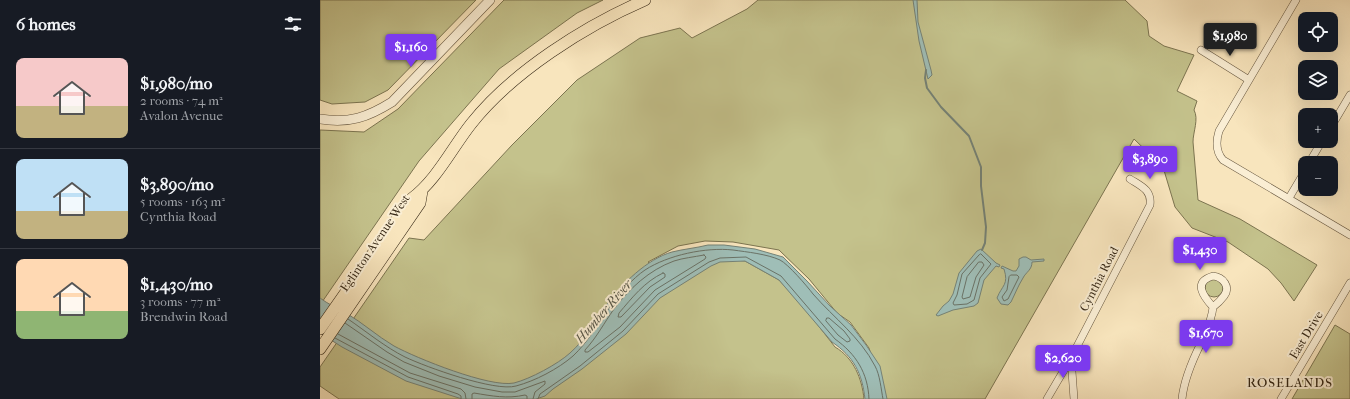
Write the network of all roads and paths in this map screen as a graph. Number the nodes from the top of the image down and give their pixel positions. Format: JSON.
{"nodes":[{"id":1,"x":490,"y":0,"type":"edge"},
{"id":2,"x":645,"y":0,"type":"edge"},
{"id":3,"x":1296,"y":0,"type":"edge"},
{"id":4,"x":1201,"y":50,"type":"dead end"},
{"id":5,"x":1249,"y":80,"type":"junction"},
{"id":6,"x":1350,"y":95,"type":"edge"},
{"id":7,"x":1338,"y":115,"type":"edge"},
{"id":8,"x":320,"y":119,"type":"edge"},
{"id":9,"x":1130,"y":179,"type":"dead end"},
{"id":10,"x":1298,"y":182,"type":"edge"},
{"id":11,"x":1288,"y":198,"type":"junction"},
{"id":12,"x":415,"y":201,"type":"junction"},
{"id":13,"x":1350,"y":235,"type":"edge"},
{"id":14,"x":1350,"y":283,"type":"edge"},
{"id":15,"x":1213,"y":308,"type":"dead end"},
{"id":16,"x":320,"y":329,"type":"edge"},
{"id":17,"x":320,"y":349,"type":"edge"},
{"id":18,"x":1071,"y":358,"type":"junction"},
{"id":19,"x":1046,"y":399,"type":"edge"},
{"id":20,"x":1074,"y":399,"type":"edge"},
{"id":21,"x":1182,"y":399,"type":"edge"},
{"id":22,"x":1281,"y":399,"type":"edge"}],
"edges":[{"from":1,"to":8,"type":"street"},
{"from":2,"to":12,"type":"main road","name":"Eglinton Avenue West"},
{"from":3,"to":5,"type":"street"},
{"from":4,"to":5,"type":"street"},
{"from":5,"to":11,"type":"street"},
{"from":6,"to":7,"type":"street"},
{"from":9,"to":18,"type":"street","name":"Cynthia Road"},
{"from":10,"to":11,"type":"street"},
{"from":11,"to":13,"type":"street"},
{"from":12,"to":16,"type":"main road","name":"Eglinton Avenue West"},
{"from":12,"to":17,"type":"main road","name":"Eglinton Avenue West"},
{"from":14,"to":22,"type":"street","name":"East Drive"},
{"from":15,"to":21,"type":"street"},
{"from":18,"to":19,"type":"street","name":"Cynthia Road"},
{"from":18,"to":20,"type":"street"}]}
